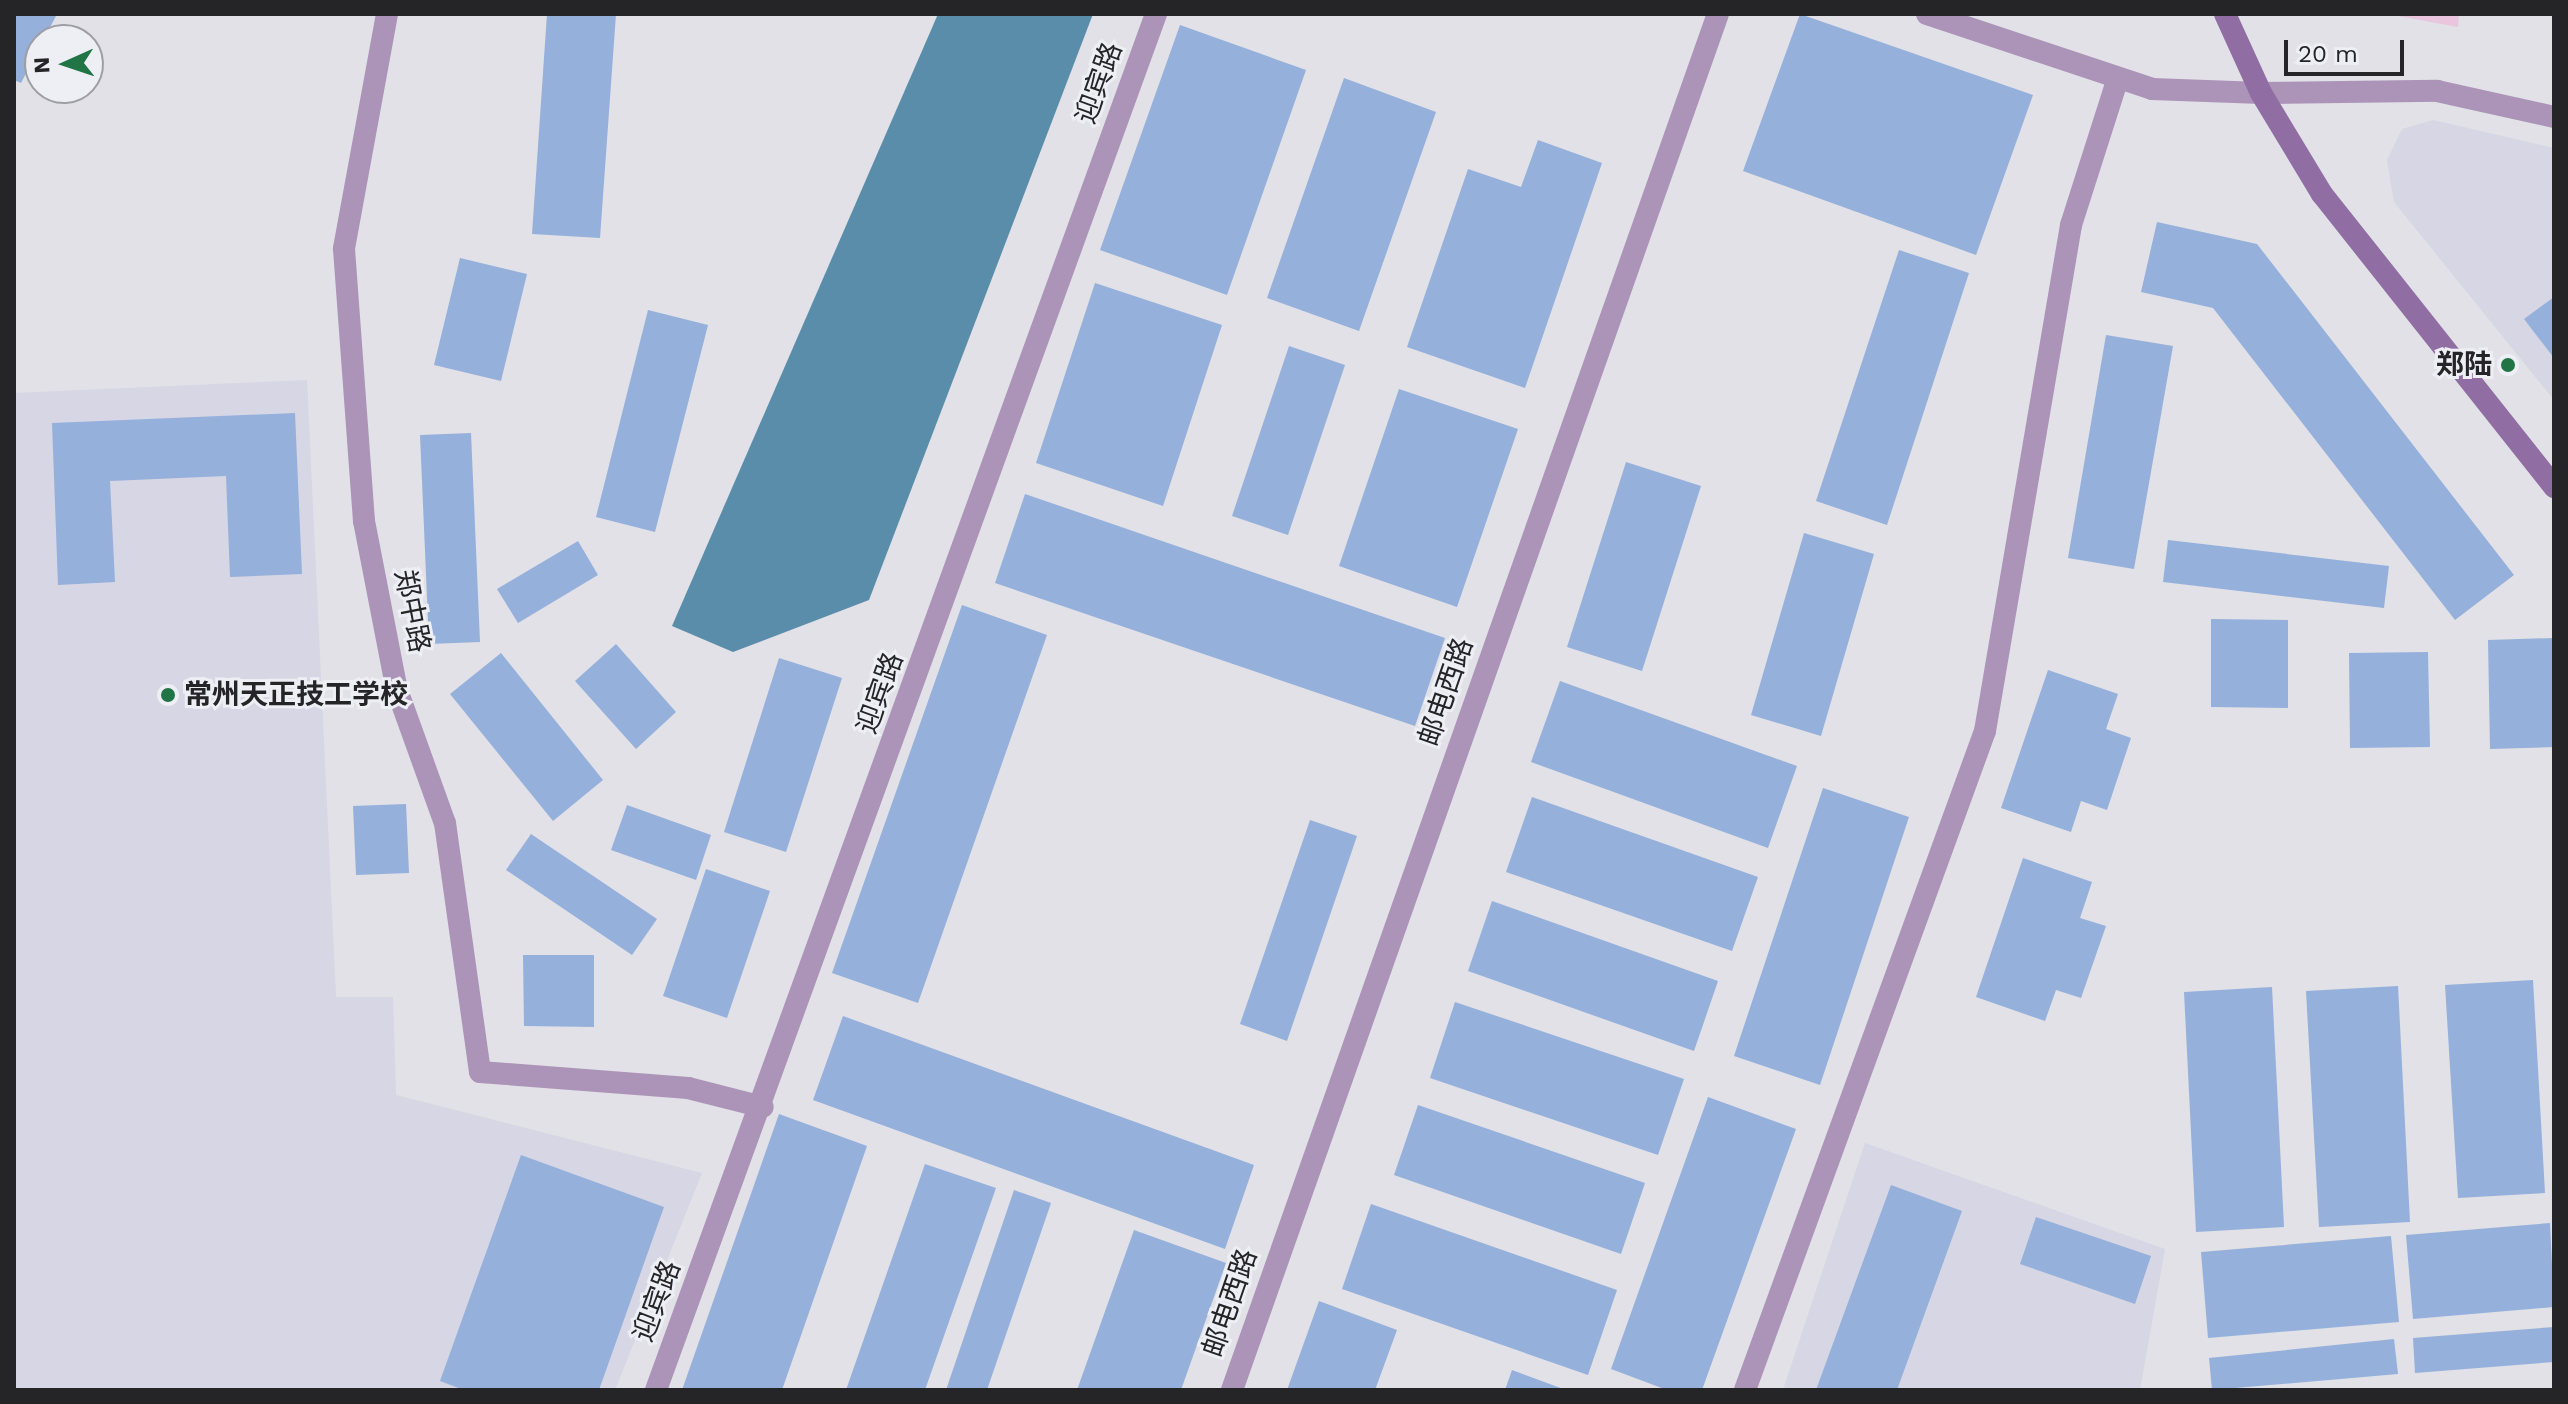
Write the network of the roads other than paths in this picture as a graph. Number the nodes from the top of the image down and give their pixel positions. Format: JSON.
{"nodes":[{"id":1,"x":387,"y":14,"type":"edge"},
{"id":2,"x":1156,"y":14,"type":"edge"},
{"id":3,"x":1718,"y":14,"type":"edge"},
{"id":4,"x":1927,"y":14,"type":"edge"},
{"id":5,"x":2225,"y":14,"type":"edge"},
{"id":6,"x":2118,"y":78,"type":"junction"},
{"id":7,"x":2261,"y":93,"type":"junction"},
{"id":8,"x":2554,"y":117,"type":"edge"},
{"id":9,"x":2554,"y":487,"type":"edge"},
{"id":10,"x":763,"y":1107,"type":"junction"},
{"id":11,"x":656,"y":1390,"type":"edge"},
{"id":12,"x":1232,"y":1390,"type":"edge"},
{"id":13,"x":1745,"y":1390,"type":"edge"}],
"edges":[{"from":1,"to":10,"type":"street","name":"郑中路"},
{"from":2,"to":10,"type":"street","name":"迎宾路"},
{"from":3,"to":12,"type":"street","name":"邮电西路"},
{"from":4,"to":6,"type":"street"},
{"from":5,"to":7,"type":"main road"},
{"from":6,"to":7,"type":"street"},
{"from":6,"to":13,"type":"street"},
{"from":7,"to":8,"type":"street"},
{"from":7,"to":9,"type":"main road"},
{"from":10,"to":11,"type":"street","name":"迎宾路"}]}
